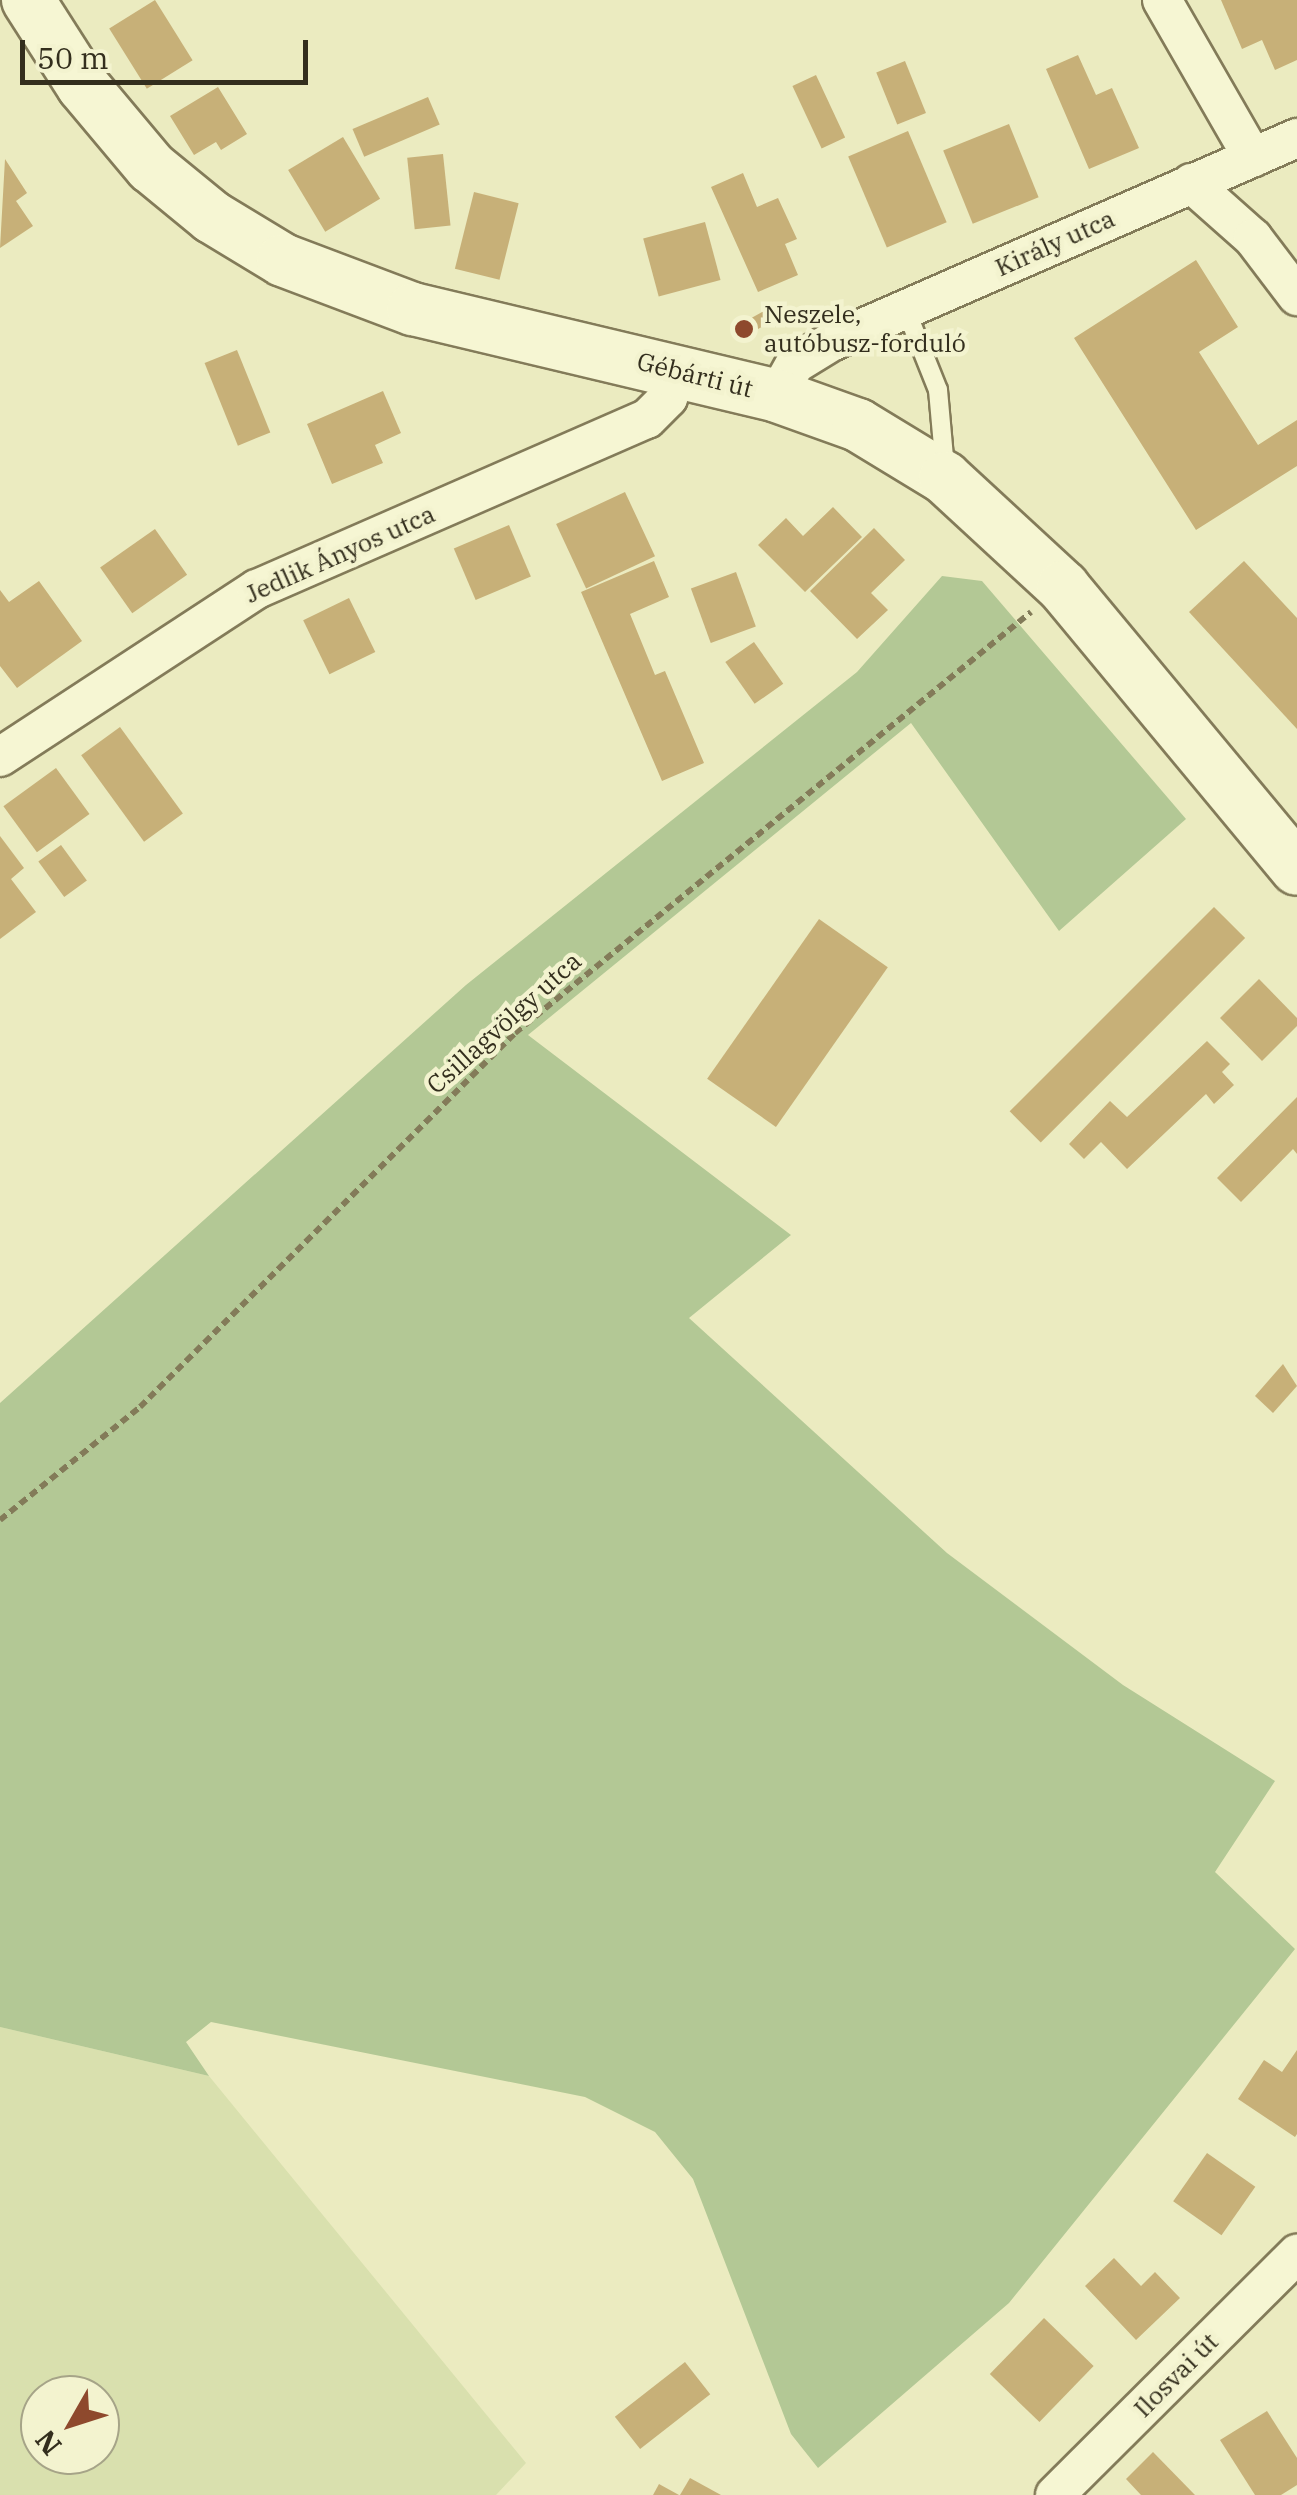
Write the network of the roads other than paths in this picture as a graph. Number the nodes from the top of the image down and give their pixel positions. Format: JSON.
{"nodes":[{"id":1,"x":28,"y":0,"type":"edge"},
{"id":2,"x":1162,"y":0,"type":"edge"},
{"id":3,"x":1297,"y":138,"type":"edge"},
{"id":4,"x":1252,"y":158,"type":"junction"},
{"id":5,"x":1191,"y":183,"type":"junction"},
{"id":6,"x":1297,"y":296,"type":"edge"},
{"id":7,"x":906,"y":310,"type":"junction"},
{"id":8,"x":677,"y":369,"type":"junction"},
{"id":9,"x":777,"y":396,"type":"junction"},
{"id":10,"x":945,"y":478,"type":"junction"},
{"id":11,"x":0,"y":757,"type":"edge"},
{"id":12,"x":1297,"y":869,"type":"edge"},
{"id":13,"x":1297,"y":2254,"type":"edge"},
{"id":14,"x":1055,"y":2495,"type":"edge"}],
"edges":[{"from":1,"to":8,"type":"main road","name":"Gébárti út"},
{"from":2,"to":4,"type":"street"},
{"from":3,"to":4,"type":"street","name":"Király utca"},
{"from":4,"to":5,"type":"street","name":"Király utca"},
{"from":5,"to":6,"type":"street"},
{"from":5,"to":7,"type":"street","name":"Király utca"},
{"from":7,"to":9,"type":"street","name":"Király utca"},
{"from":7,"to":10,"type":"lane"},
{"from":8,"to":9,"type":"main road","name":"Gébárti út"},
{"from":8,"to":11,"type":"street","name":"Jedlik Ányos utca"},
{"from":9,"to":10,"type":"main road","name":"Gébárti út"},
{"from":10,"to":12,"type":"main road","name":"Gébárti út"},
{"from":13,"to":14,"type":"street","name":"Ilosvai út"}]}
